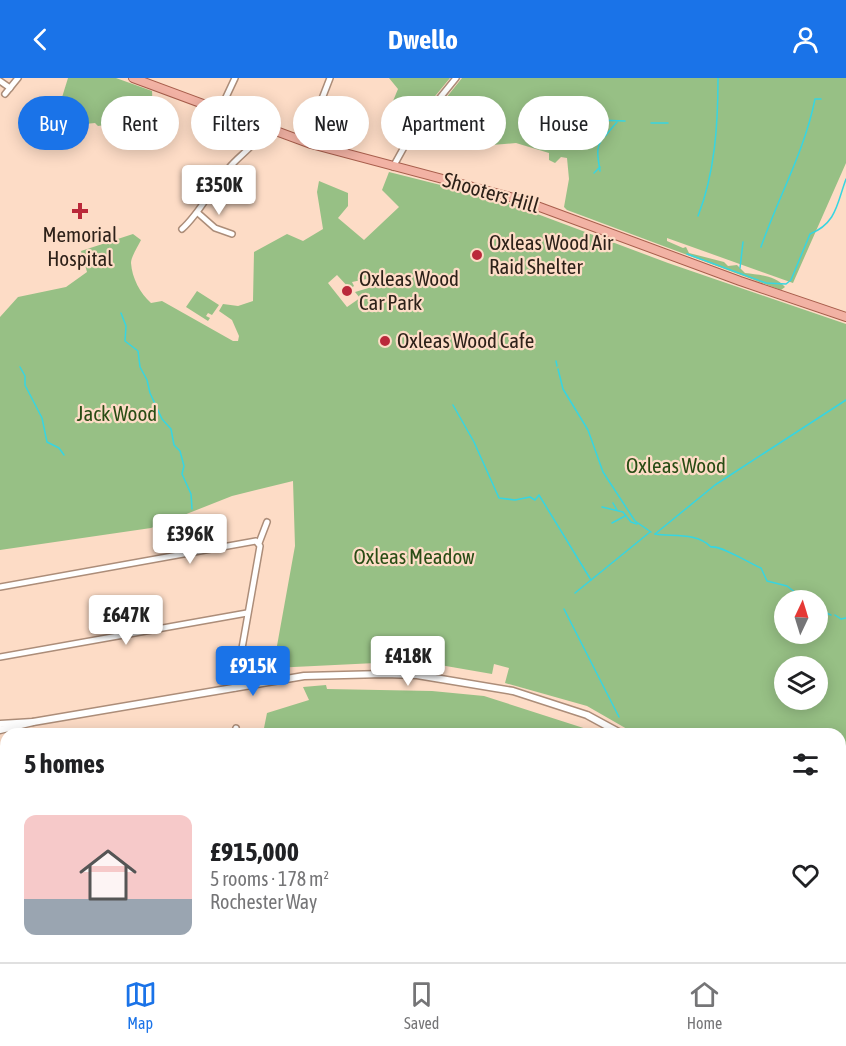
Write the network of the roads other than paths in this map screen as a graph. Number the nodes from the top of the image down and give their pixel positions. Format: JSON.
{"nodes":[{"id":1,"x":18,"y":78,"type":"edge"},
{"id":2,"x":133,"y":78,"type":"edge"},
{"id":3,"x":235,"y":78,"type":"edge"},
{"id":4,"x":330,"y":78,"type":"edge"},
{"id":5,"x":456,"y":78,"type":"edge"},
{"id":6,"x":0,"y":81,"type":"edge"},
{"id":7,"x":10,"y":88,"type":"junction"},
{"id":8,"x":5,"y":94,"type":"dead end"},
{"id":9,"x":227,"y":96,"type":"edge"},
{"id":10,"x":323,"y":96,"type":"edge"},
{"id":11,"x":191,"y":99,"type":"edge"},
{"id":12,"x":249,"y":150,"type":"edge"},
{"id":13,"x":333,"y":150,"type":"edge"},
{"id":14,"x":393,"y":166,"type":"junction"},
{"id":15,"x":198,"y":213,"type":"junction"},
{"id":16,"x":182,"y":229,"type":"dead end"},
{"id":17,"x":232,"y":234,"type":"dead end"},
{"id":18,"x":846,"y":316,"type":"edge"},
{"id":19,"x":267,"y":522,"type":"dead end"},
{"id":20,"x":260,"y":543,"type":"junction"},
{"id":21,"x":0,"y":587,"type":"edge"},
{"id":22,"x":247,"y":613,"type":"junction"},
{"id":23,"x":0,"y":657,"type":"edge"},
{"id":24,"x":235,"y":688,"type":"junction"},
{"id":25,"x":33,"y":722,"type":"junction"},
{"id":26,"x":0,"y":724,"type":"edge"},
{"id":27,"x":12,"y":728,"type":"edge"},
{"id":28,"x":612,"y":728,"type":"edge"}],
"edges":[{"from":1,"to":7,"type":"street"},
{"from":2,"to":11,"type":"main road","name":"Shooters Hill"},
{"from":3,"to":9,"type":"street"},
{"from":4,"to":10,"type":"street"},
{"from":5,"to":14,"type":"street"},
{"from":6,"to":7,"type":"street"},
{"from":7,"to":8,"type":"street"},
{"from":12,"to":15,"type":"street"},
{"from":13,"to":14,"type":"main road","name":"Shooters Hill"},
{"from":14,"to":18,"type":"main road","name":"Shooters Hill"},
{"from":15,"to":16,"type":"street"},
{"from":15,"to":17,"type":"street"},
{"from":19,"to":20,"type":"street"},
{"from":20,"to":21,"type":"street"},
{"from":20,"to":22,"type":"street"},
{"from":22,"to":23,"type":"street"},
{"from":22,"to":24,"type":"street"},
{"from":24,"to":25,"type":"street"},
{"from":24,"to":28,"type":"street"},
{"from":25,"to":26,"type":"street"},
{"from":25,"to":27,"type":"street"}]}
